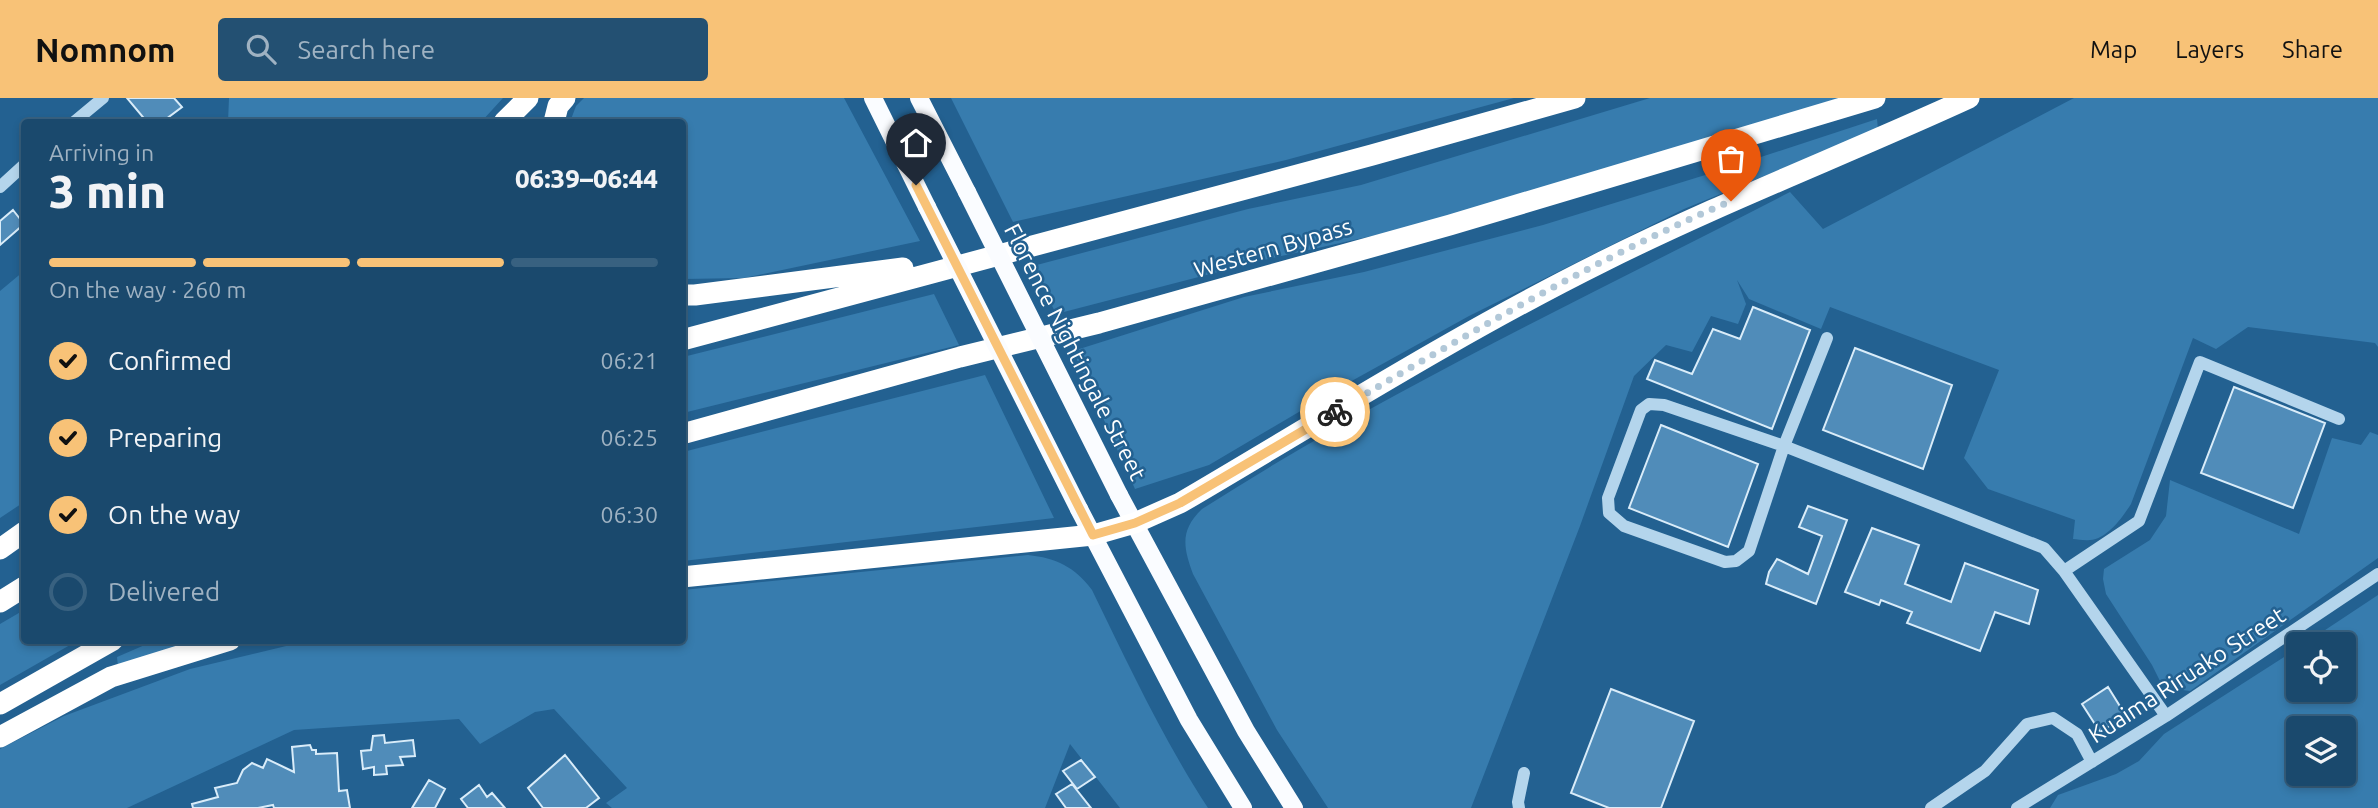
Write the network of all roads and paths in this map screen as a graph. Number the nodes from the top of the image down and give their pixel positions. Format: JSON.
{"nodes":[{"id":1,"x":103,"y":98,"type":"edge"},
{"id":2,"x":528,"y":98,"type":"edge"},
{"id":3,"x":565,"y":98,"type":"edge"},
{"id":4,"x":873,"y":98,"type":"edge"},
{"id":5,"x":919,"y":98,"type":"edge"},
{"id":6,"x":1575,"y":98,"type":"edge"},
{"id":7,"x":1875,"y":98,"type":"edge"},
{"id":8,"x":1969,"y":98,"type":"edge"},
{"id":9,"x":78,"y":119,"type":"edge"},
{"id":10,"x":507,"y":119,"type":"edge"},
{"id":11,"x":555,"y":119,"type":"edge"},
{"id":12,"x":21,"y":168,"type":"edge"},
{"id":13,"x":0,"y":187,"type":"edge"},
{"id":14,"x":980,"y":258,"type":"junction"},
{"id":15,"x":686,"y":295,"type":"edge"},
{"id":16,"x":1827,"y":338,"type":"dead end"},
{"id":17,"x":686,"y":339,"type":"edge"},
{"id":18,"x":2339,"y":419,"type":"dead end"},
{"id":19,"x":686,"y":433,"type":"edge"},
{"id":20,"x":1784,"y":446,"type":"junction"},
{"id":21,"x":1135,"y":523,"type":"junction"},
{"id":22,"x":21,"y":535,"type":"edge"},
{"id":23,"x":1093,"y":535,"type":"junction"},
{"id":24,"x":0,"y":549,"type":"edge"},
{"id":25,"x":2064,"y":571,"type":"junction"},
{"id":26,"x":2378,"y":574,"type":"edge"},
{"id":27,"x":686,"y":577,"type":"edge"},
{"id":28,"x":21,"y":589,"type":"edge"},
{"id":29,"x":0,"y":602,"type":"edge"},
{"id":30,"x":106,"y":644,"type":"edge"},
{"id":31,"x":217,"y":644,"type":"edge"},
{"id":32,"x":0,"y":704,"type":"edge"},
{"id":33,"x":2166,"y":716,"type":"junction"},
{"id":34,"x":0,"y":737,"type":"edge"},
{"id":35,"x":2092,"y":762,"type":"junction"},
{"id":36,"x":1524,"y":773,"type":"dead end"},
{"id":37,"x":1243,"y":808,"type":"edge"},
{"id":38,"x":1294,"y":808,"type":"edge"},
{"id":39,"x":1520,"y":808,"type":"edge"},
{"id":40,"x":1931,"y":808,"type":"edge"},
{"id":41,"x":2017,"y":808,"type":"edge"}],
"edges":[{"from":1,"to":9,"type":"street"},
{"from":2,"to":10,"type":"highway"},
{"from":3,"to":11,"type":"highway"},
{"from":4,"to":23,"type":"main road","bridge":true},
{"from":5,"to":21,"type":"main road","name":"Florence Nightingale Street","bridge":true},
{"from":6,"to":14,"type":"highway"},
{"from":7,"to":19,"type":"highway","name":"Western Bypass"},
{"from":8,"to":21,"type":"highway"},
{"from":12,"to":13,"type":"street"},
{"from":14,"to":15,"type":"highway"},
{"from":14,"to":17,"type":"highway"},
{"from":16,"to":20,"type":"street"},
{"from":18,"to":25,"type":"street"},
{"from":20,"to":20,"type":"street"},
{"from":20,"to":25,"type":"street"},
{"from":21,"to":23,"type":"highway"},
{"from":21,"to":38,"type":"main road","name":"Florence Nightingale Street"},
{"from":22,"to":24,"type":"highway"},
{"from":23,"to":27,"type":"highway"},
{"from":23,"to":37,"type":"main road"},
{"from":25,"to":33,"type":"street"},
{"from":26,"to":33,"type":"street","name":"Kuaima Riruako Street"},
{"from":28,"to":29,"type":"highway"},
{"from":30,"to":32,"type":"highway"},
{"from":31,"to":34,"type":"highway"},
{"from":33,"to":35,"type":"street","name":"Kuaima Riruako Street"},
{"from":35,"to":40,"type":"street"},
{"from":35,"to":41,"type":"street","name":"Kuaima Riruako Street"},
{"from":36,"to":39,"type":"street"}]}
